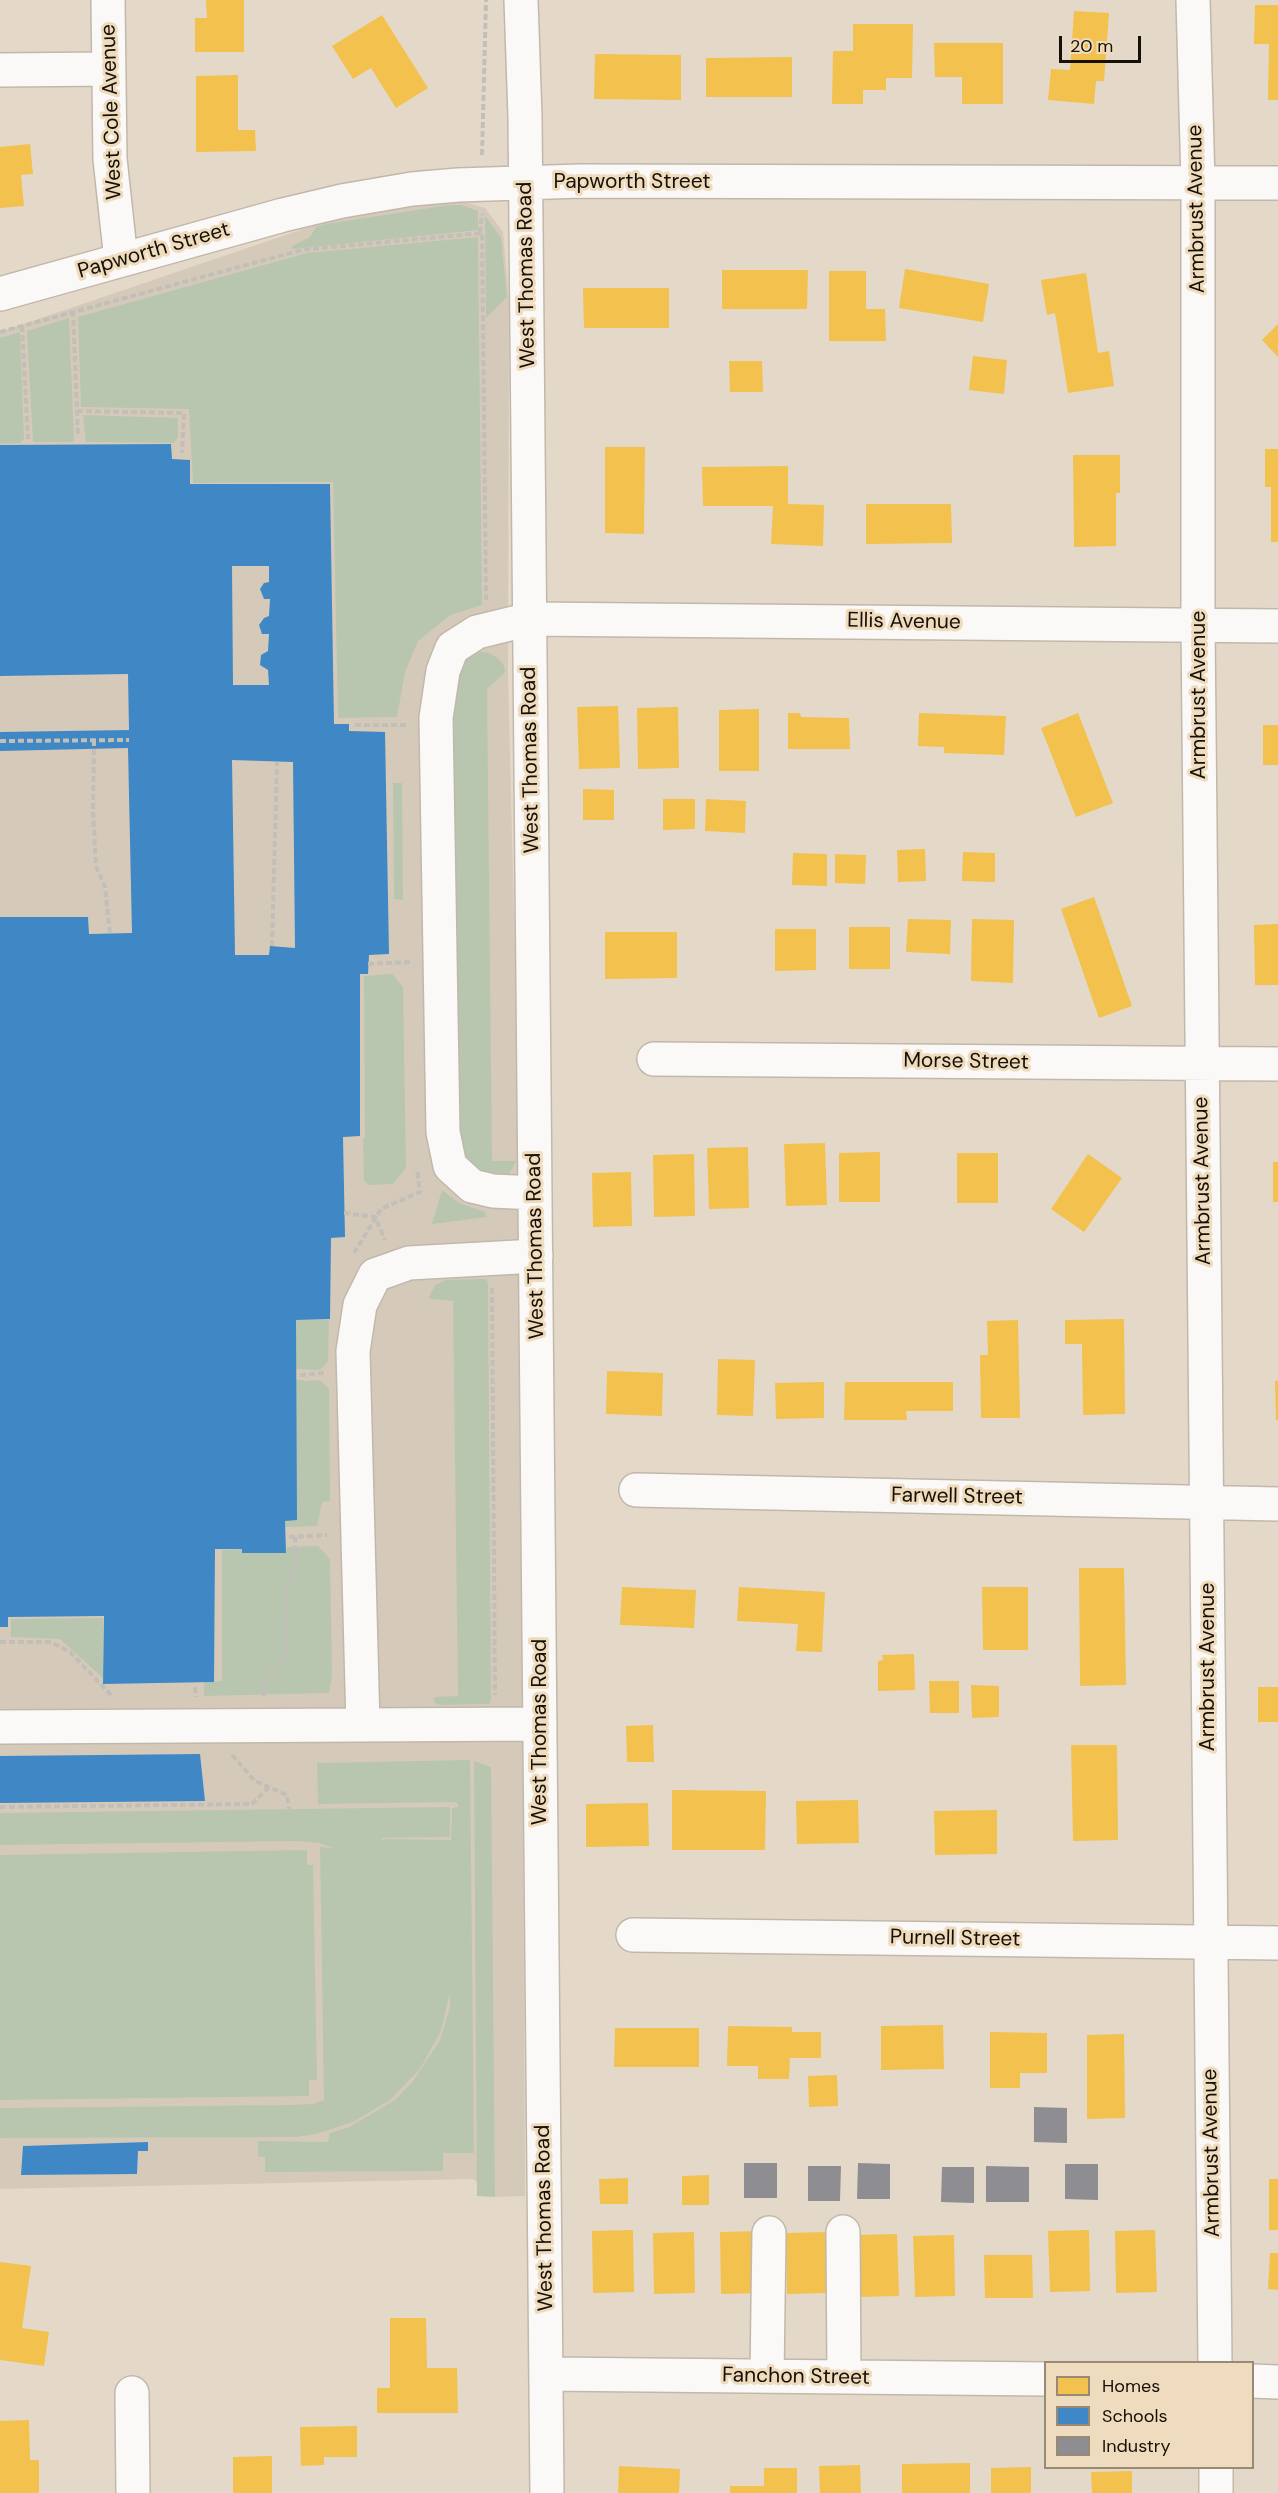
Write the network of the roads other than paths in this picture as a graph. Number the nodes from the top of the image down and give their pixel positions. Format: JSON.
{"nodes":[{"id":1,"x":108,"y":0,"type":"edge"},
{"id":2,"x":521,"y":0,"type":"edge"},
{"id":3,"x":1193,"y":0,"type":"edge"},
{"id":4,"x":108,"y":69,"type":"junction"},
{"id":5,"x":0,"y":70,"type":"edge"},
{"id":6,"x":1198,"y":182,"type":"junction"},
{"id":7,"x":526,"y":183,"type":"junction"},
{"id":8,"x":1278,"y":183,"type":"edge"},
{"id":9,"x":122,"y":260,"type":"junction"},
{"id":10,"x":0,"y":294,"type":"edge"},
{"id":11,"x":530,"y":619,"type":"junction"},
{"id":12,"x":1198,"y":625,"type":"junction"},
{"id":13,"x":1278,"y":626,"type":"edge"},
{"id":14,"x":654,"y":1059,"type":"dead end"},
{"id":15,"x":1202,"y":1064,"type":"junction"},
{"id":16,"x":1278,"y":1064,"type":"edge"},
{"id":17,"x":535,"y":1193,"type":"junction"},
{"id":18,"x":536,"y":1256,"type":"junction"},
{"id":19,"x":636,"y":1490,"type":"dead end"},
{"id":20,"x":1206,"y":1503,"type":"junction"},
{"id":21,"x":1278,"y":1504,"type":"edge"},
{"id":22,"x":540,"y":1724,"type":"junction"},
{"id":23,"x":363,"y":1725,"type":"junction"},
{"id":24,"x":0,"y":1727,"type":"edge"},
{"id":25,"x":633,"y":1935,"type":"dead end"},
{"id":26,"x":1210,"y":1942,"type":"junction"},
{"id":27,"x":1278,"y":1942,"type":"edge"},
{"id":28,"x":843,"y":2232,"type":"dead end"},
{"id":29,"x":769,"y":2233,"type":"dead end"},
{"id":30,"x":1215,"y":2361,"type":"edge"},
{"id":31,"x":547,"y":2374,"type":"junction"},
{"id":32,"x":767,"y":2376,"type":"junction"},
{"id":33,"x":844,"y":2377,"type":"junction"},
{"id":34,"x":1044,"y":2379,"type":"edge"},
{"id":35,"x":1254,"y":2382,"type":"edge"},
{"id":36,"x":1278,"y":2382,"type":"edge"},
{"id":37,"x":132,"y":2393,"type":"dead end"},
{"id":38,"x":1216,"y":2469,"type":"edge"},
{"id":39,"x":133,"y":2493,"type":"edge"},
{"id":40,"x":548,"y":2493,"type":"edge"},
{"id":41,"x":1216,"y":2493,"type":"edge"}],
"edges":[{"from":1,"to":4,"type":"street","name":"West Cole Avenue"},
{"from":2,"to":7,"type":"street","name":"West Thomas Road"},
{"from":3,"to":6,"type":"street","name":"Armbrust Avenue"},
{"from":4,"to":5,"type":"street"},
{"from":4,"to":9,"type":"street","name":"West Cole Avenue"},
{"from":6,"to":7,"type":"street","name":"Papworth Street"},
{"from":6,"to":8,"type":"street","name":"Papworth Street"},
{"from":6,"to":12,"type":"street","name":"Armbrust Avenue"},
{"from":7,"to":9,"type":"street","name":"Papworth Street"},
{"from":7,"to":11,"type":"street","name":"West Thomas Road"},
{"from":9,"to":10,"type":"street","name":"Papworth Street"},
{"from":11,"to":12,"type":"street","name":"Ellis Avenue"},
{"from":11,"to":17,"type":"street","name":"West Thomas Road"},
{"from":11,"to":17,"type":"street","name":"Ellis Avenue"},
{"from":12,"to":13,"type":"street","name":"Ellis Avenue"},
{"from":12,"to":15,"type":"street","name":"Armbrust Avenue"},
{"from":14,"to":15,"type":"street","name":"Morse Street"},
{"from":15,"to":16,"type":"street","name":"Morse Street"},
{"from":15,"to":20,"type":"street","name":"Armbrust Avenue"},
{"from":17,"to":18,"type":"street","name":"West Thomas Road"},
{"from":18,"to":22,"type":"street","name":"West Thomas Road"},
{"from":18,"to":23,"type":"street"},
{"from":19,"to":20,"type":"street","name":"Farwell Street"},
{"from":20,"to":21,"type":"street","name":"Farwell Street"},
{"from":20,"to":26,"type":"street","name":"Armbrust Avenue"},
{"from":22,"to":23,"type":"street"},
{"from":22,"to":31,"type":"street","name":"West Thomas Road"},
{"from":23,"to":24,"type":"street"},
{"from":25,"to":26,"type":"street","name":"Purnell Street"},
{"from":26,"to":27,"type":"street","name":"Purnell Street"},
{"from":26,"to":30,"type":"street","name":"Armbrust Avenue"},
{"from":28,"to":33,"type":"street"},
{"from":29,"to":32,"type":"street"},
{"from":31,"to":32,"type":"street","name":"Fanchon Street"},
{"from":31,"to":40,"type":"street","name":"West Thomas Road"},
{"from":32,"to":33,"type":"street","name":"Fanchon Street"},
{"from":33,"to":34,"type":"street","name":"Fanchon Street"},
{"from":35,"to":36,"type":"street"},
{"from":37,"to":39,"type":"street"},
{"from":38,"to":41,"type":"street"}]}
